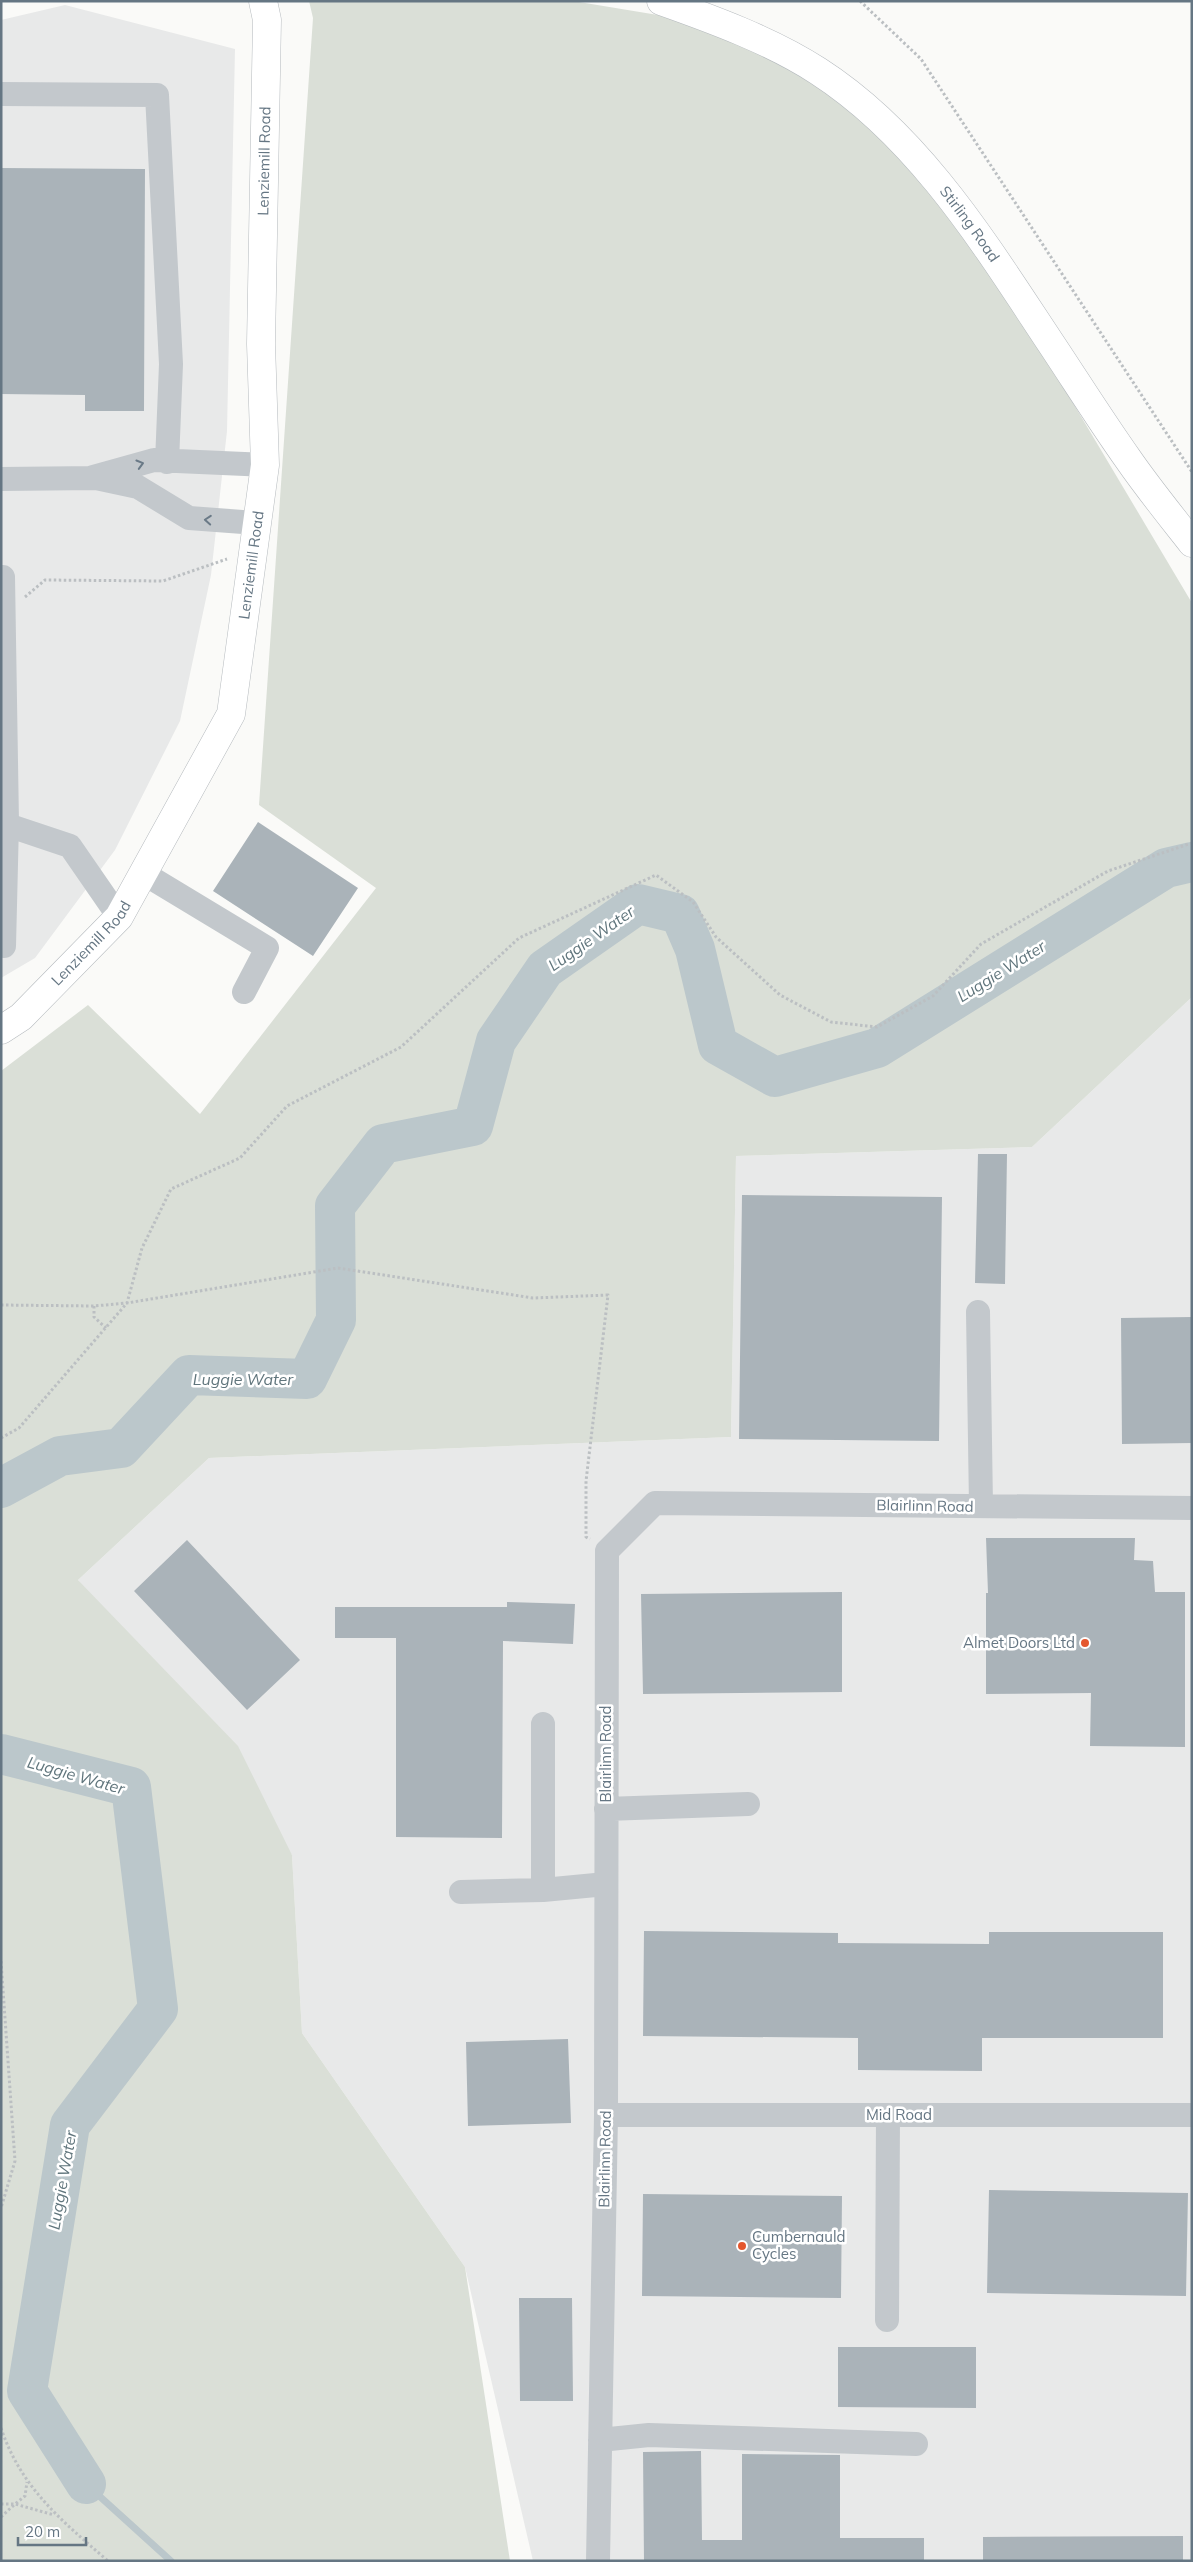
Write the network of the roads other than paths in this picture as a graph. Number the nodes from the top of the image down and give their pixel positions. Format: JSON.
{"nodes":[{"id":1,"x":661,"y":1,"type":"edge"},
{"id":2,"x":268,"y":8,"type":"edge"},
{"id":3,"x":1,"y":94,"type":"edge"},
{"id":4,"x":166,"y":462,"type":"junction"},
{"id":5,"x":265,"y":465,"type":"junction"},
{"id":6,"x":97,"y":478,"type":"junction"},
{"id":7,"x":1,"y":480,"type":"edge"},
{"id":8,"x":257,"y":523,"type":"junction"},
{"id":9,"x":1192,"y":543,"type":"edge"},
{"id":10,"x":3,"y":577,"type":"dead end"},
{"id":11,"x":4,"y":823,"type":"edge"},
{"id":12,"x":143,"y":873,"type":"junction"},
{"id":13,"x":119,"y":917,"type":"junction"},
{"id":14,"x":4,"y":946,"type":"dead end"},
{"id":15,"x":244,"y":992,"type":"dead end"},
{"id":16,"x":1,"y":1030,"type":"edge"},
{"id":17,"x":978,"y":1312,"type":"dead end"},
{"id":18,"x":981,"y":1506,"type":"junction"},
{"id":19,"x":1192,"y":1508,"type":"edge"},
{"id":20,"x":543,"y":1724,"type":"dead end"},
{"id":21,"x":748,"y":1804,"type":"dead end"},
{"id":22,"x":606,"y":1809,"type":"junction"},
{"id":23,"x":606,"y":1884,"type":"junction"},
{"id":24,"x":543,"y":1890,"type":"junction"},
{"id":25,"x":461,"y":1892,"type":"dead end"},
{"id":26,"x":606,"y":2115,"type":"junction"},
{"id":27,"x":888,"y":2115,"type":"junction"},
{"id":28,"x":1192,"y":2115,"type":"edge"},
{"id":29,"x":887,"y":2320,"type":"dead end"},
{"id":30,"x":600,"y":2440,"type":"junction"},
{"id":31,"x":916,"y":2444,"type":"dead end"},
{"id":32,"x":598,"y":2561,"type":"edge"}],
"edges":[{"from":1,"to":9,"type":"main road","name":"Stirling Road"},
{"from":2,"to":5,"type":"main road","name":"Lenziemill Road"},
{"from":3,"to":4,"type":"street"},
{"from":4,"to":5,"type":"street"},
{"from":6,"to":4,"type":"street","one_way":true},
{"from":5,"to":8,"type":"main road","name":"Lenziemill Road"},
{"from":6,"to":7,"type":"street"},
{"from":8,"to":6,"type":"street","one_way":true},
{"from":8,"to":12,"type":"main road","name":"Lenziemill Road"},
{"from":10,"to":11,"type":"street"},
{"from":11,"to":13,"type":"street"},
{"from":11,"to":14,"type":"street"},
{"from":12,"to":13,"type":"main road","name":"Lenziemill Road"},
{"from":12,"to":15,"type":"street"},
{"from":13,"to":16,"type":"main road","name":"Lenziemill Road"},
{"from":17,"to":18,"type":"street"},
{"from":18,"to":19,"type":"street","name":"Blairlinn Road"},
{"from":18,"to":22,"type":"street","name":"Blairlinn Road"},
{"from":20,"to":24,"type":"street"},
{"from":21,"to":22,"type":"street"},
{"from":22,"to":23,"type":"street","name":"Blairlinn Road"},
{"from":23,"to":24,"type":"street"},
{"from":23,"to":26,"type":"street","name":"Blairlinn Road"},
{"from":24,"to":25,"type":"street"},
{"from":26,"to":27,"type":"street","name":"Mid Road"},
{"from":26,"to":30,"type":"street","name":"Blairlinn Road"},
{"from":27,"to":28,"type":"street","name":"Mid Road"},
{"from":27,"to":29,"type":"street"},
{"from":30,"to":31,"type":"street"},
{"from":30,"to":32,"type":"street","name":"Blairlinn Road"}]}
